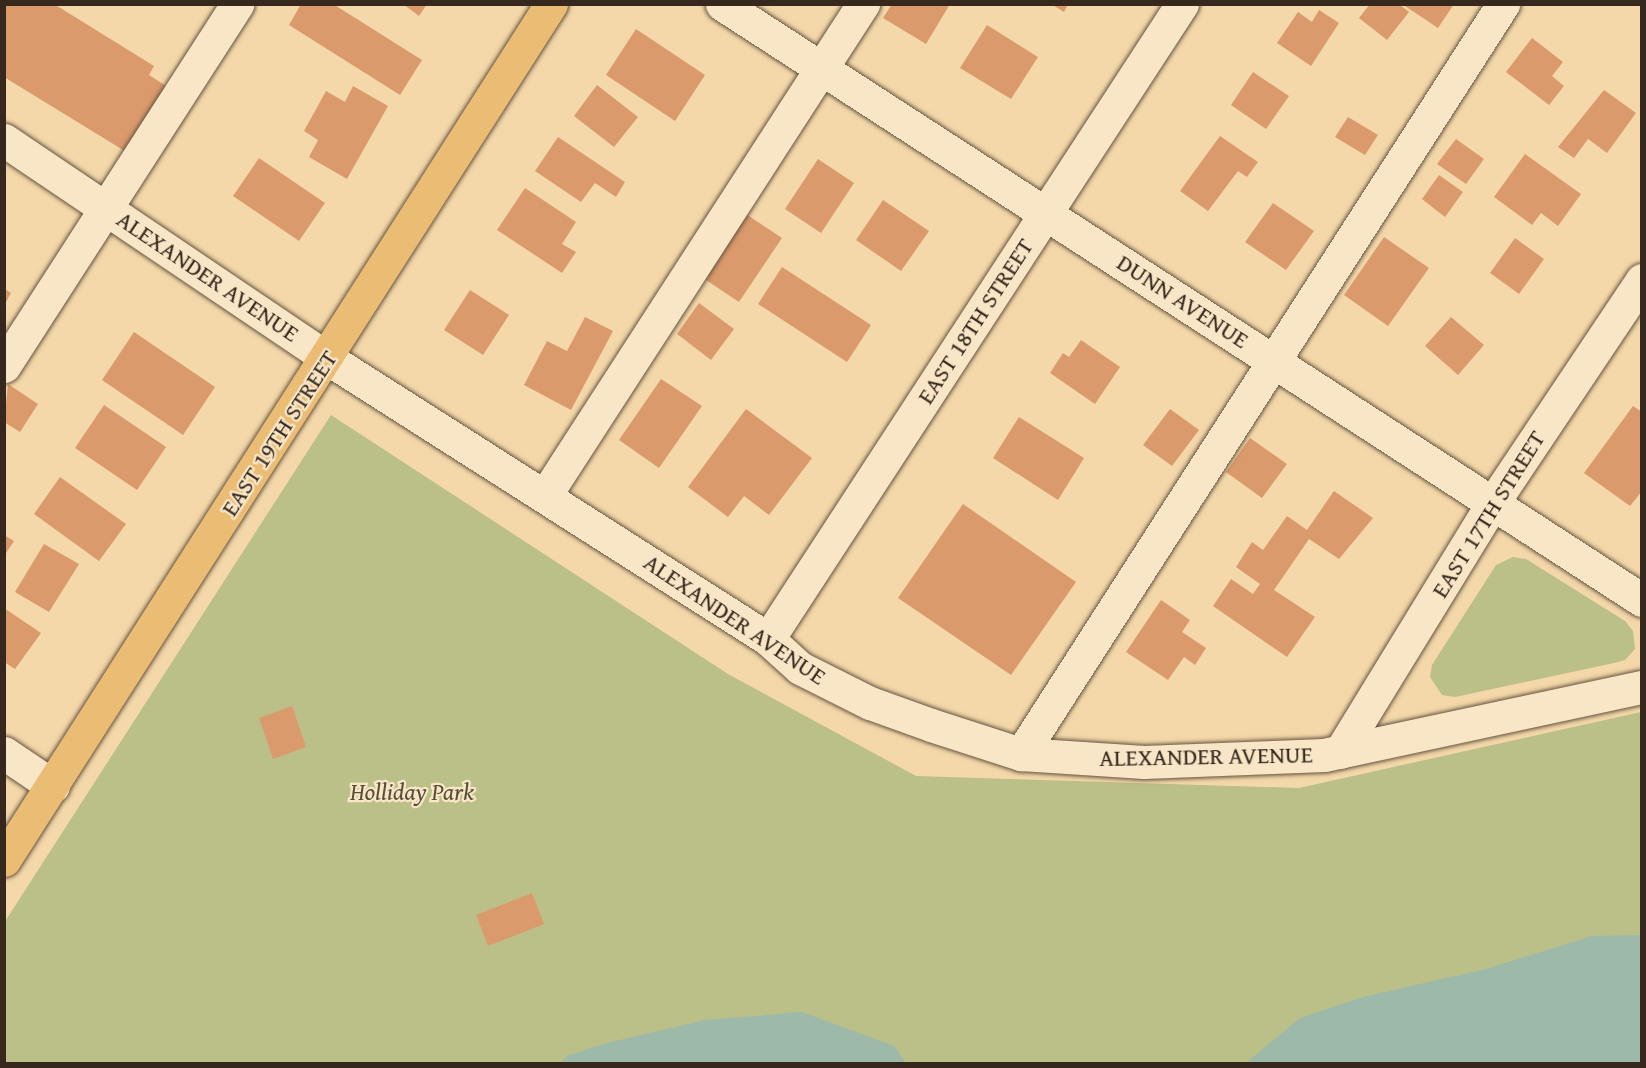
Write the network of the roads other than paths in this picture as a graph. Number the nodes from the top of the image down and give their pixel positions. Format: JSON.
{"nodes":[{"id":1,"x":237,"y":4,"type":"edge"},
{"id":2,"x":551,"y":4,"type":"edge"},
{"id":3,"x":722,"y":4,"type":"edge"},
{"id":4,"x":863,"y":4,"type":"edge"},
{"id":5,"x":1182,"y":4,"type":"edge"},
{"id":6,"x":1503,"y":4,"type":"edge"},
{"id":7,"x":822,"y":69,"type":"junction"},
{"id":8,"x":4,"y":140,"type":"edge"},
{"id":9,"x":107,"y":207,"type":"junction"},
{"id":10,"x":1045,"y":213,"type":"junction"},
{"id":11,"x":1641,"y":280,"type":"edge"},
{"id":12,"x":327,"y":358,"type":"junction"},
{"id":13,"x":1276,"y":360,"type":"junction"},
{"id":14,"x":4,"y":366,"type":"edge"},
{"id":15,"x":546,"y":494,"type":"junction"},
{"id":16,"x":1494,"y":501,"type":"junction"},
{"id":17,"x":1641,"y":600,"type":"edge"},
{"id":18,"x":768,"y":639,"type":"junction"},
{"id":19,"x":1641,"y":687,"type":"edge"},
{"id":20,"x":1340,"y":752,"type":"junction"},
{"id":21,"x":4,"y":753,"type":"edge"},
{"id":22,"x":1021,"y":754,"type":"junction"},
{"id":23,"x":53,"y":786,"type":"junction"},
{"id":24,"x":4,"y":860,"type":"edge"}],
"edges":[{"from":1,"to":9,"type":"street"},
{"from":2,"to":12,"type":"main road","name":"EAST 19TH STREET"},
{"from":3,"to":7,"type":"street","name":"DUNN AVENUE"},
{"from":4,"to":7,"type":"street"},
{"from":5,"to":10,"type":"street","name":"EAST 18TH STREET"},
{"from":6,"to":13,"type":"street"},
{"from":7,"to":10,"type":"street","name":"DUNN AVENUE"},
{"from":7,"to":15,"type":"street"},
{"from":8,"to":9,"type":"street","name":"ALEXANDER AVENUE"},
{"from":9,"to":12,"type":"street","name":"ALEXANDER AVENUE"},
{"from":9,"to":14,"type":"street"},
{"from":10,"to":13,"type":"street","name":"DUNN AVENUE"},
{"from":10,"to":18,"type":"street","name":"EAST 18TH STREET"},
{"from":11,"to":16,"type":"street","name":"EAST 17TH STREET"},
{"from":12,"to":15,"type":"street","name":"ALEXANDER AVENUE"},
{"from":12,"to":23,"type":"main road","name":"EAST 19TH STREET"},
{"from":13,"to":16,"type":"street","name":"DUNN AVENUE"},
{"from":13,"to":22,"type":"street"},
{"from":15,"to":18,"type":"street","name":"ALEXANDER AVENUE"},
{"from":16,"to":17,"type":"street","name":"DUNN AVENUE"},
{"from":16,"to":20,"type":"street","name":"EAST 17TH STREET"},
{"from":18,"to":22,"type":"street","name":"ALEXANDER AVENUE"},
{"from":19,"to":20,"type":"street","name":"ALEXANDER AVENUE"},
{"from":20,"to":22,"type":"street","name":"ALEXANDER AVENUE"},
{"from":21,"to":23,"type":"street"},
{"from":23,"to":24,"type":"main road","name":"EAST 19TH STREET"}]}
